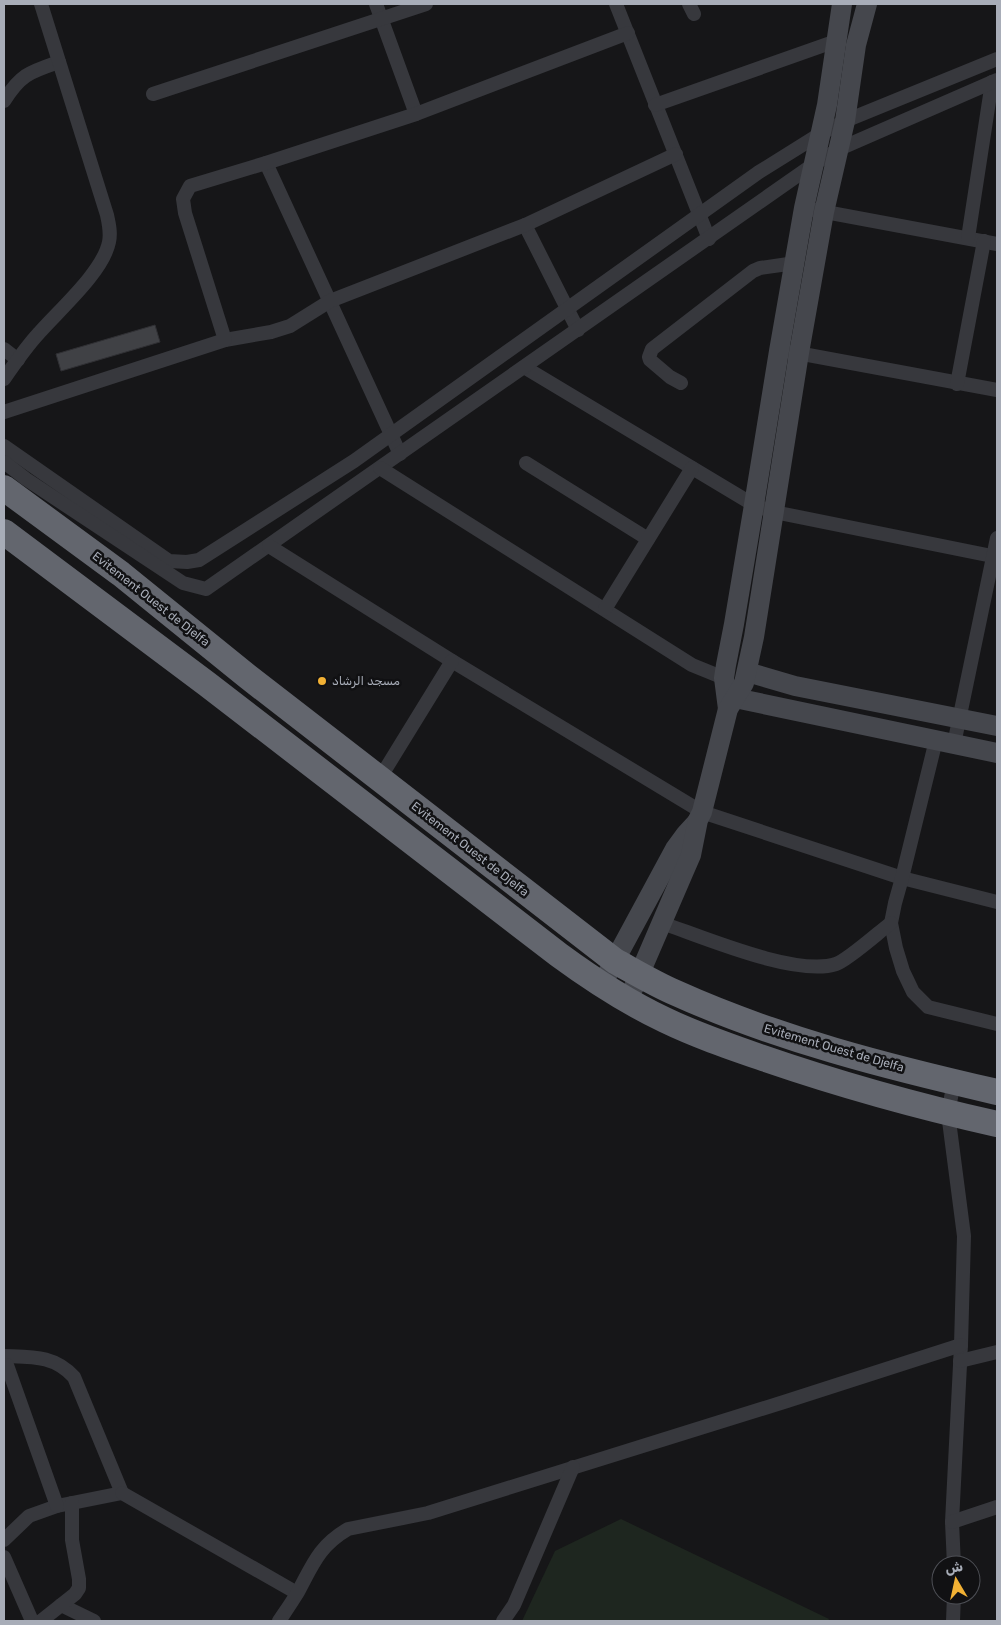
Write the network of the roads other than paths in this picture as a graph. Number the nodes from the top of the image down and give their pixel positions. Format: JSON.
{"nodes":[{"id":1,"x":41,"y":4,"type":"edge"},
{"id":2,"x":376,"y":4,"type":"edge"},
{"id":3,"x":426,"y":4,"type":"edge"},
{"id":4,"x":616,"y":4,"type":"edge"},
{"id":5,"x":842,"y":4,"type":"edge"},
{"id":6,"x":867,"y":4,"type":"edge"},
{"id":7,"x":381,"y":19,"type":"junction"},
{"id":8,"x":628,"y":34,"type":"junction"},
{"id":9,"x":836,"y":41,"type":"junction"},
{"id":10,"x":997,"y":60,"type":"edge"},
{"id":11,"x":59,"y":62,"type":"junction"},
{"id":12,"x":995,"y":81,"type":"edge"},
{"id":13,"x":153,"y":94,"type":"dead end"},
{"id":14,"x":4,"y":101,"type":"edge"},
{"id":15,"x":655,"y":105,"type":"junction"},
{"id":16,"x":416,"y":114,"type":"junction"},
{"id":17,"x":845,"y":121,"type":"junction"},
{"id":18,"x":820,"y":134,"type":"junction"},
{"id":19,"x":839,"y":149,"type":"junction"},
{"id":20,"x":676,"y":154,"type":"junction"},
{"id":21,"x":266,"y":164,"type":"junction"},
{"id":22,"x":814,"y":164,"type":"junction"},
{"id":23,"x":804,"y":208,"type":"junction"},
{"id":24,"x":824,"y":212,"type":"junction"},
{"id":25,"x":699,"y":215,"type":"junction"},
{"id":26,"x":526,"y":224,"type":"junction"},
{"id":27,"x":968,"y":238,"type":"junction"},
{"id":28,"x":708,"y":239,"type":"junction"},
{"id":29,"x":990,"y":242,"type":"edge"},
{"id":30,"x":795,"y":263,"type":"junction"},
{"id":31,"x":330,"y":301,"type":"junction"},
{"id":32,"x":568,"y":308,"type":"junction"},
{"id":33,"x":578,"y":330,"type":"junction"},
{"id":34,"x":225,"y":340,"type":"junction"},
{"id":35,"x":4,"y":349,"type":"edge"},
{"id":36,"x":779,"y":351,"type":"junction"},
{"id":37,"x":799,"y":353,"type":"junction"},
{"id":38,"x":18,"y":360,"type":"junction"},
{"id":39,"x":524,"y":367,"type":"junction"},
{"id":40,"x":4,"y":378,"type":"edge"},
{"id":41,"x":681,"y":383,"type":"dead end"},
{"id":42,"x":957,"y":384,"type":"junction"},
{"id":43,"x":997,"y":390,"type":"edge"},
{"id":44,"x":4,"y":412,"type":"edge"},
{"id":45,"x":391,"y":435,"type":"junction"},
{"id":46,"x":4,"y":446,"type":"edge"},
{"id":47,"x":400,"y":454,"type":"junction"},
{"id":48,"x":4,"y":462,"type":"edge"},
{"id":49,"x":526,"y":463,"type":"dead end"},
{"id":50,"x":380,"y":468,"type":"junction"},
{"id":51,"x":692,"y":468,"type":"junction"},
{"id":52,"x":4,"y":488,"type":"edge"},
{"id":53,"x":754,"y":505,"type":"junction"},
{"id":54,"x":774,"y":512,"type":"junction"},
{"id":55,"x":4,"y":532,"type":"edge"},
{"id":56,"x":997,"y":538,"type":"edge"},
{"id":57,"x":648,"y":539,"type":"junction"},
{"id":58,"x":269,"y":546,"type":"junction"},
{"id":59,"x":996,"y":556,"type":"edge"},
{"id":60,"x":605,"y":609,"type":"junction"},
{"id":61,"x":452,"y":661,"type":"junction"},
{"id":62,"x":747,"y":672,"type":"junction"},
{"id":63,"x":724,"y":678,"type":"junction"},
{"id":64,"x":732,"y":704,"type":"junction"},
{"id":65,"x":959,"y":718,"type":"junction"},
{"id":66,"x":997,"y":726,"type":"edge"},
{"id":67,"x":945,"y":742,"type":"junction"},
{"id":68,"x":997,"y":752,"type":"edge"},
{"id":69,"x":380,"y":778,"type":"junction"},
{"id":70,"x":700,"y":816,"type":"junction"},
{"id":71,"x":902,"y":878,"type":"junction"},
{"id":72,"x":997,"y":902,"type":"edge"},
{"id":73,"x":662,"y":923,"type":"junction"},
{"id":74,"x":891,"y":923,"type":"junction"},
{"id":75,"x":615,"y":961,"type":"junction"},
{"id":76,"x":640,"y":975,"type":"junction"},
{"id":77,"x":602,"y":986,"type":"junction"},
{"id":78,"x":627,"y":1001,"type":"junction"},
{"id":79,"x":997,"y":1024,"type":"edge"},
{"id":80,"x":954,"y":1082,"type":"junction"},
{"id":81,"x":997,"y":1092,"type":"edge"},
{"id":82,"x":948,"y":1113,"type":"junction"},
{"id":83,"x":997,"y":1124,"type":"edge"},
{"id":84,"x":961,"y":1346,"type":"junction"},
{"id":85,"x":997,"y":1352,"type":"edge"},
{"id":86,"x":960,"y":1360,"type":"junction"},
{"id":87,"x":5,"y":1361,"type":"edge"},
{"id":88,"x":573,"y":1467,"type":"junction"},
{"id":89,"x":122,"y":1493,"type":"junction"},
{"id":90,"x":72,"y":1503,"type":"junction"},
{"id":91,"x":58,"y":1506,"type":"junction"},
{"id":92,"x":997,"y":1507,"type":"edge"},
{"id":93,"x":952,"y":1522,"type":"junction"},
{"id":94,"x":4,"y":1540,"type":"edge"},
{"id":95,"x":954,"y":1555,"type":"edge"},
{"id":96,"x":4,"y":1557,"type":"edge"},
{"id":97,"x":8,"y":1580,"type":"edge"},
{"id":98,"x":297,"y":1593,"type":"junction"},
{"id":99,"x":61,"y":1605,"type":"junction"},
{"id":100,"x":954,"y":1605,"type":"edge"},
{"id":101,"x":32,"y":1621,"type":"edge"},
{"id":102,"x":41,"y":1621,"type":"edge"},
{"id":103,"x":94,"y":1621,"type":"edge"},
{"id":104,"x":279,"y":1621,"type":"edge"},
{"id":105,"x":503,"y":1621,"type":"edge"},
{"id":106,"x":953,"y":1621,"type":"edge"}],
"edges":[{"from":1,"to":11,"type":"street"},
{"from":2,"to":7,"type":"street"},
{"from":3,"to":7,"type":"street"},
{"from":4,"to":8,"type":"street"},
{"from":5,"to":9,"type":"street"},
{"from":6,"to":17,"type":"street"},
{"from":7,"to":13,"type":"street"},
{"from":7,"to":16,"type":"street"},
{"from":8,"to":15,"type":"street"},
{"from":8,"to":16,"type":"street"},
{"from":9,"to":15,"type":"street"},
{"from":9,"to":18,"type":"street"},
{"from":10,"to":17,"type":"street"},
{"from":11,"to":14,"type":"street"},
{"from":11,"to":38,"type":"street"},
{"from":12,"to":19,"type":"street"},
{"from":12,"to":27,"type":"street"},
{"from":15,"to":20,"type":"street"},
{"from":16,"to":21,"type":"street"},
{"from":17,"to":18,"type":"street"},
{"from":17,"to":19,"type":"street"},
{"from":18,"to":22,"type":"street"},
{"from":18,"to":25,"type":"street"},
{"from":19,"to":22,"type":"street"},
{"from":19,"to":24,"type":"street"},
{"from":20,"to":25,"type":"street"},
{"from":20,"to":26,"type":"street"},
{"from":21,"to":31,"type":"street"},
{"from":21,"to":34,"type":"street"},
{"from":22,"to":23,"type":"street"},
{"from":22,"to":28,"type":"street"},
{"from":23,"to":24,"type":"street"},
{"from":23,"to":30,"type":"street"},
{"from":24,"to":27,"type":"street"},
{"from":24,"to":37,"type":"street"},
{"from":25,"to":28,"type":"street"},
{"from":25,"to":32,"type":"street"},
{"from":26,"to":31,"type":"street"},
{"from":26,"to":32,"type":"street"},
{"from":27,"to":29,"type":"street"},
{"from":28,"to":33,"type":"street"},
{"from":29,"to":42,"type":"street"},
{"from":30,"to":36,"type":"street"},
{"from":30,"to":41,"type":"street"},
{"from":31,"to":34,"type":"street"},
{"from":31,"to":45,"type":"street"},
{"from":32,"to":33,"type":"street"},
{"from":32,"to":45,"type":"street"},
{"from":33,"to":39,"type":"street"},
{"from":34,"to":44,"type":"street"},
{"from":35,"to":38,"type":"street"},
{"from":36,"to":37,"type":"street"},
{"from":36,"to":53,"type":"street"},
{"from":37,"to":42,"type":"street"},
{"from":37,"to":54,"type":"street"},
{"from":38,"to":40,"type":"street"},
{"from":39,"to":47,"type":"street"},
{"from":39,"to":51,"type":"street"},
{"from":42,"to":43,"type":"street"},
{"from":45,"to":46,"type":"street"},
{"from":45,"to":47,"type":"street"},
{"from":47,"to":50,"type":"street"},
{"from":48,"to":58,"type":"street"},
{"from":49,"to":57,"type":"street"},
{"from":50,"to":58,"type":"street"},
{"from":50,"to":60,"type":"street"},
{"from":51,"to":53,"type":"street"},
{"from":51,"to":57,"type":"street"},
{"from":52,"to":69,"type":"highway","name":"Evitement Ouest de Djelfa"},
{"from":53,"to":54,"type":"street"},
{"from":53,"to":63,"type":"street"},
{"from":54,"to":59,"type":"street"},
{"from":54,"to":62,"type":"street"},
{"from":55,"to":77,"type":"highway"},
{"from":56,"to":59,"type":"street"},
{"from":57,"to":60,"type":"street"},
{"from":58,"to":61,"type":"street"},
{"from":59,"to":65,"type":"street"},
{"from":60,"to":63,"type":"street"},
{"from":61,"to":69,"type":"street"},
{"from":61,"to":70,"type":"street"},
{"from":62,"to":64,"type":"street"},
{"from":62,"to":65,"type":"street"},
{"from":63,"to":64,"type":"street"},
{"from":64,"to":67,"type":"street"},
{"from":64,"to":70,"type":"street"},
{"from":65,"to":66,"type":"street"},
{"from":65,"to":67,"type":"street"},
{"from":67,"to":68,"type":"street"},
{"from":67,"to":71,"type":"street"},
{"from":69,"to":75,"type":"highway","name":"Evitement Ouest de Djelfa"},
{"from":70,"to":71,"type":"street"},
{"from":70,"to":73,"type":"street"},
{"from":70,"to":75,"type":"street"},
{"from":71,"to":72,"type":"street"},
{"from":71,"to":74,"type":"street"},
{"from":73,"to":74,"type":"street"},
{"from":73,"to":76,"type":"street"},
{"from":74,"to":79,"type":"street"},
{"from":75,"to":76,"type":"highway","name":"Evitement Ouest de Djelfa"},
{"from":75,"to":77,"type":"street"},
{"from":76,"to":78,"type":"street"},
{"from":76,"to":80,"type":"highway","name":"Evitement Ouest de Djelfa"},
{"from":77,"to":78,"type":"highway"},
{"from":78,"to":82,"type":"highway"},
{"from":80,"to":81,"type":"highway","name":"Evitement Ouest de Djelfa"},
{"from":80,"to":82,"type":"street"},
{"from":82,"to":83,"type":"highway"},
{"from":82,"to":84,"type":"street"},
{"from":84,"to":86,"type":"street"},
{"from":84,"to":88,"type":"street"},
{"from":85,"to":86,"type":"street"},
{"from":86,"to":93,"type":"street"},
{"from":87,"to":89,"type":"street"},
{"from":87,"to":91,"type":"street"},
{"from":88,"to":98,"type":"street"},
{"from":88,"to":105,"type":"street"},
{"from":89,"to":90,"type":"street"},
{"from":89,"to":98,"type":"street"},
{"from":90,"to":91,"type":"street"},
{"from":90,"to":99,"type":"street"},
{"from":91,"to":94,"type":"street"},
{"from":92,"to":93,"type":"street"},
{"from":93,"to":95,"type":"street"},
{"from":96,"to":97,"type":"street"},
{"from":97,"to":101,"type":"street"},
{"from":98,"to":104,"type":"street"},
{"from":99,"to":102,"type":"street"},
{"from":99,"to":103,"type":"street"},
{"from":100,"to":106,"type":"street"}]}
